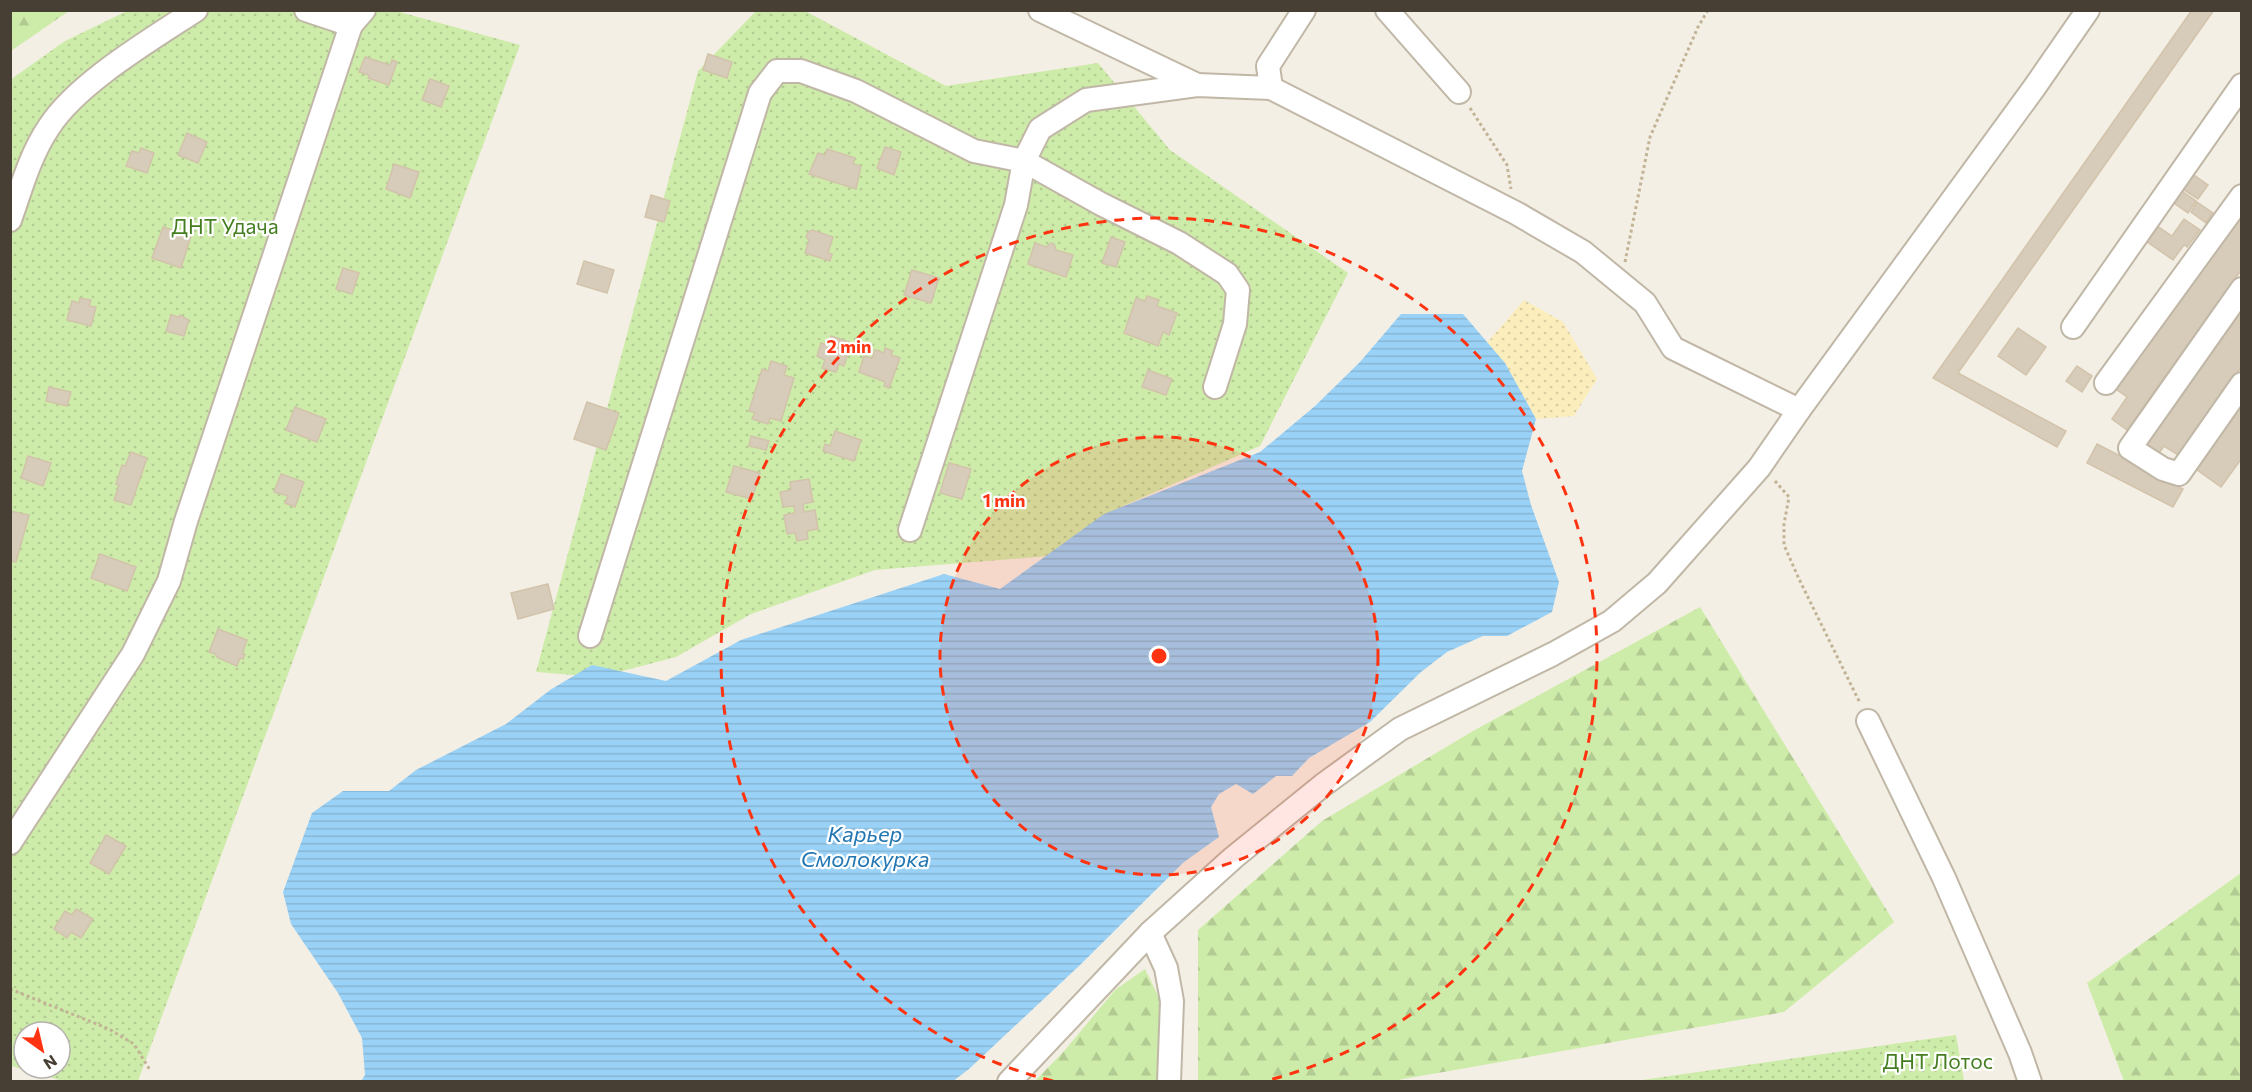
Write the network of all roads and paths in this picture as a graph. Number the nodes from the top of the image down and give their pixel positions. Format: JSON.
{"nodes":[{"id":1,"x":196,"y":10,"type":"edge"},
{"id":2,"x":306,"y":10,"type":"edge"},
{"id":3,"x":1040,"y":10,"type":"edge"},
{"id":4,"x":1304,"y":10,"type":"edge"},
{"id":5,"x":1387,"y":10,"type":"edge"},
{"id":6,"x":1708,"y":10,"type":"edge"},
{"id":7,"x":2088,"y":10,"type":"edge"},
{"id":8,"x":358,"y":18,"type":"edge"},
{"id":9,"x":2241,"y":85,"type":"edge"},
{"id":10,"x":1197,"y":86,"type":"junction"},
{"id":11,"x":1271,"y":88,"type":"junction"},
{"id":12,"x":1459,"y":92,"type":"joint"},
{"id":13,"x":1024,"y":161,"type":"junction"},
{"id":14,"x":2241,"y":196,"type":"edge"},
{"id":15,"x":1516,"y":213,"type":"junction"},
{"id":16,"x":10,"y":220,"type":"edge"},
{"id":17,"x":1623,"y":284,"type":"junction"},
{"id":18,"x":2241,"y":289,"type":"edge"},
{"id":19,"x":2073,"y":327,"type":"dead end"},
{"id":20,"x":2106,"y":383,"type":"dead end"},
{"id":21,"x":2241,"y":384,"type":"edge"},
{"id":22,"x":1215,"y":387,"type":"dead end"},
{"id":23,"x":1799,"y":410,"type":"junction"},
{"id":24,"x":1759,"y":468,"type":"junction"},
{"id":25,"x":910,"y":530,"type":"dead end"},
{"id":26,"x":590,"y":636,"type":"dead end"},
{"id":27,"x":1868,"y":722,"type":"joint"},
{"id":28,"x":10,"y":843,"type":"edge"},
{"id":29,"x":1150,"y":933,"type":"junction"},
{"id":30,"x":10,"y":989,"type":"edge"},
{"id":31,"x":150,"y":1070,"type":"dead end"},
{"id":32,"x":1009,"y":1082,"type":"edge"},
{"id":33,"x":1170,"y":1082,"type":"edge"},
{"id":34,"x":2030,"y":1082,"type":"edge"}],
"edges":[{"from":1,"to":16,"type":"street"},
{"from":2,"to":8,"type":"street"},
{"from":3,"to":10,"type":"street"},
{"from":4,"to":11,"type":"street"},
{"from":5,"to":12,"type":"street"},
{"from":6,"to":17,"type":"path"},
{"from":7,"to":23,"type":"street"},
{"from":8,"to":28,"type":"street"},
{"from":9,"to":19,"type":"street"},
{"from":10,"to":11,"type":"street"},
{"from":10,"to":13,"type":"street"},
{"from":11,"to":15,"type":"street"},
{"from":12,"to":15,"type":"path"},
{"from":13,"to":22,"type":"street"},
{"from":13,"to":25,"type":"street"},
{"from":13,"to":26,"type":"street"},
{"from":14,"to":20,"type":"street"},
{"from":15,"to":17,"type":"street"},
{"from":17,"to":23,"type":"street"},
{"from":18,"to":21,"type":"street"},
{"from":23,"to":24,"type":"street"},
{"from":24,"to":27,"type":"path"},
{"from":24,"to":29,"type":"street"},
{"from":27,"to":34,"type":"street"},
{"from":29,"to":32,"type":"street"},
{"from":29,"to":33,"type":"street"},
{"from":30,"to":31,"type":"path"}]}
